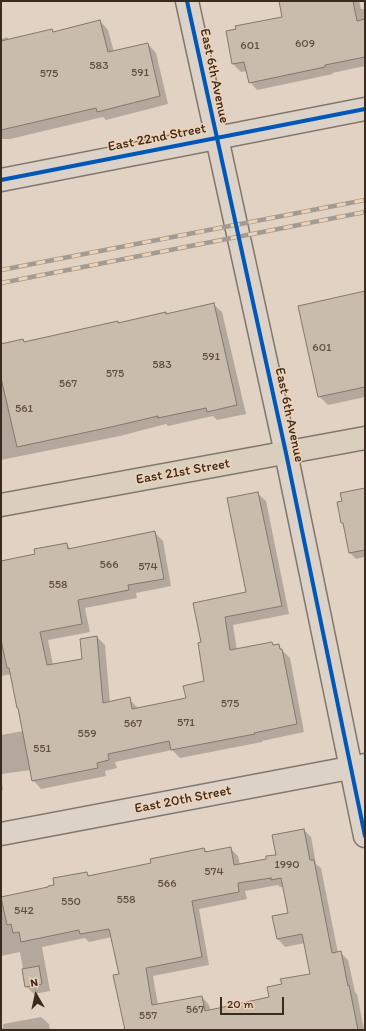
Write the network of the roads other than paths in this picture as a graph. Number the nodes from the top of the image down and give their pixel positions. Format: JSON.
{"nodes":[{"id":1,"x":187,"y":1,"type":"edge"},
{"id":2,"x":365,"y":109,"type":"edge"},
{"id":3,"x":216,"y":137,"type":"junction"},
{"id":4,"x":1,"y":180,"type":"edge"},
{"id":5,"x":365,"y":438,"type":"edge"},
{"id":6,"x":286,"y":453,"type":"junction"},
{"id":7,"x":1,"y":505,"type":"edge"},
{"id":8,"x":358,"y":767,"type":"edge"},
{"id":9,"x":1,"y":834,"type":"edge"},
{"id":10,"x":365,"y":836,"type":"edge"}],
"edges":[{"from":1,"to":3,"type":"street","name":"East 6th Avenue"},
{"from":2,"to":3,"type":"street","name":"East 22nd Street"},
{"from":3,"to":4,"type":"street","name":"East 22nd Street"},
{"from":3,"to":6,"type":"street","name":"East 6th Avenue"},
{"from":5,"to":6,"type":"main road","name":"East 21st Street"},
{"from":6,"to":7,"type":"main road","name":"East 21st Street"},
{"from":6,"to":8,"type":"street","name":"East 6th Avenue"},
{"from":8,"to":9,"type":"street","name":"East 20th Street"},
{"from":8,"to":10,"type":"street","name":"East 6th Avenue"}]}
